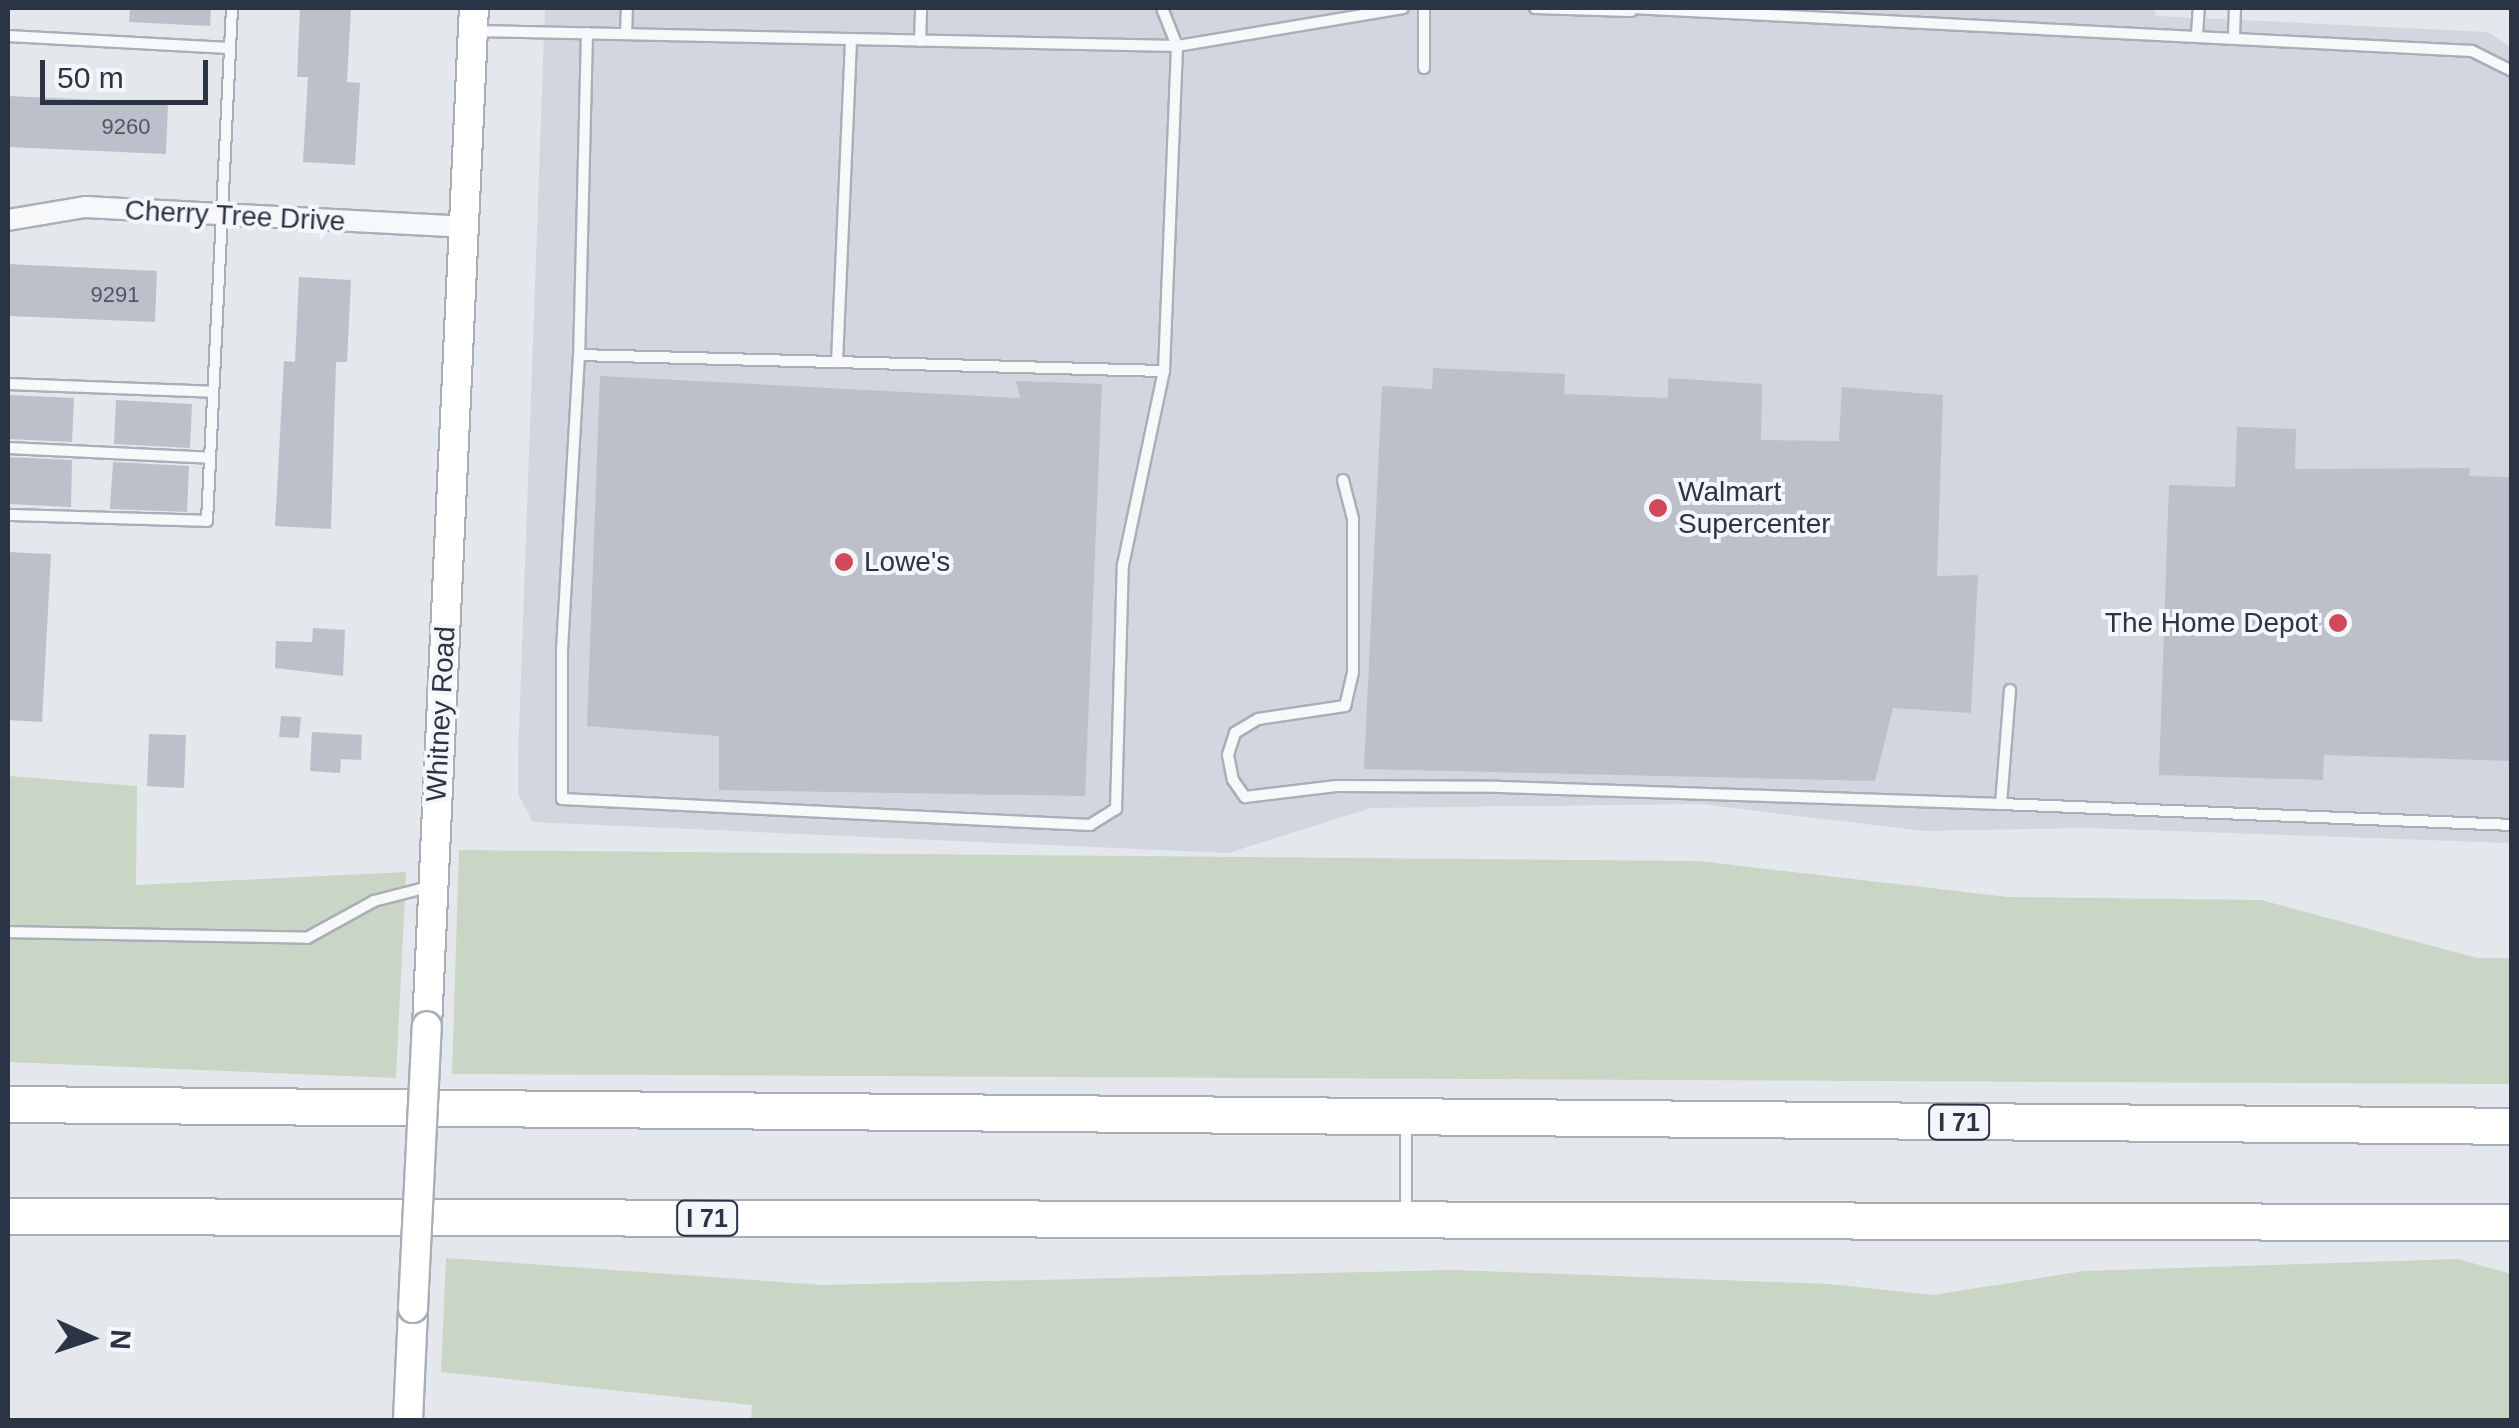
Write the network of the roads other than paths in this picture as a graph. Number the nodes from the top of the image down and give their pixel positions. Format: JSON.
{"nodes":[{"id":1,"x":232,"y":8,"type":"edge"},
{"id":2,"x":627,"y":8,"type":"edge"},
{"id":3,"x":922,"y":8,"type":"edge"},
{"id":4,"x":1162,"y":8,"type":"edge"},
{"id":5,"x":1403,"y":8,"type":"edge"},
{"id":6,"x":1424,"y":8,"type":"edge"},
{"id":7,"x":1535,"y":8,"type":"edge"},
{"id":8,"x":2199,"y":8,"type":"edge"},
{"id":9,"x":2235,"y":8,"type":"edge"},
{"id":10,"x":1631,"y":9,"type":"edge"},
{"id":11,"x":473,"y":19,"type":"edge"},
{"id":12,"x":587,"y":33,"type":"junction"},
{"id":13,"x":626,"y":34,"type":"junction"},
{"id":14,"x":2198,"y":34,"type":"junction"},
{"id":15,"x":8,"y":36,"type":"edge"},
{"id":16,"x":2234,"y":36,"type":"junction"},
{"id":17,"x":851,"y":39,"type":"junction"},
{"id":18,"x":920,"y":41,"type":"junction"},
{"id":19,"x":1178,"y":46,"type":"junction"},
{"id":20,"x":230,"y":48,"type":"junction"},
{"id":21,"x":1424,"y":68,"type":"dead end"},
{"id":22,"x":2512,"y":71,"type":"edge"},
{"id":23,"x":221,"y":216,"type":"junction"},
{"id":24,"x":8,"y":220,"type":"edge"},
{"id":25,"x":463,"y":226,"type":"junction"},
{"id":26,"x":579,"y":356,"type":"junction"},
{"id":27,"x":837,"y":362,"type":"junction"},
{"id":28,"x":1164,"y":370,"type":"junction"},
{"id":29,"x":8,"y":384,"type":"edge"},
{"id":30,"x":213,"y":392,"type":"junction"},
{"id":31,"x":8,"y":448,"type":"edge"},
{"id":32,"x":210,"y":458,"type":"junction"},
{"id":33,"x":1344,"y":480,"type":"dead end"},
{"id":34,"x":8,"y":515,"type":"edge"},
{"id":35,"x":2010,"y":690,"type":"dead end"},
{"id":36,"x":2001,"y":804,"type":"junction"},
{"id":37,"x":2512,"y":824,"type":"edge"},
{"id":38,"x":433,"y":886,"type":"junction"},
{"id":39,"x":8,"y":932,"type":"edge"},
{"id":40,"x":8,"y":1104,"type":"edge"},
{"id":41,"x":1406,"y":1118,"type":"junction"},
{"id":42,"x":2512,"y":1126,"type":"edge"},
{"id":43,"x":8,"y":1216,"type":"edge"},
{"id":44,"x":1406,"y":1219,"type":"junction"},
{"id":45,"x":2512,"y":1222,"type":"edge"},
{"id":46,"x":408,"y":1420,"type":"edge"}],
"edges":[{"from":1,"to":20,"type":"lane"},
{"from":2,"to":13,"type":"lane"},
{"from":3,"to":18,"type":"lane"},
{"from":4,"to":19,"type":"lane"},
{"from":5,"to":19,"type":"lane"},
{"from":6,"to":21,"type":"lane"},
{"from":7,"to":10,"type":"lane"},
{"from":8,"to":14,"type":"lane"},
{"from":9,"to":16,"type":"lane"},
{"from":10,"to":14,"type":"lane"},
{"from":11,"to":12,"type":"lane"},
{"from":11,"to":25,"type":"street","name":"Whitney Road"},
{"from":12,"to":13,"type":"lane"},
{"from":12,"to":26,"type":"lane"},
{"from":13,"to":17,"type":"lane"},
{"from":14,"to":16,"type":"lane"},
{"from":15,"to":20,"type":"lane"},
{"from":16,"to":22,"type":"lane"},
{"from":17,"to":18,"type":"lane"},
{"from":17,"to":27,"type":"lane"},
{"from":18,"to":19,"type":"lane"},
{"from":19,"to":28,"type":"lane"},
{"from":20,"to":23,"type":"lane"},
{"from":23,"to":24,"type":"street","name":"Cherry Tree Drive"},
{"from":23,"to":25,"type":"street","name":"Cherry Tree Drive"},
{"from":23,"to":30,"type":"lane"},
{"from":25,"to":38,"type":"street","name":"Whitney Road"},
{"from":26,"to":27,"type":"lane"},
{"from":26,"to":28,"type":"lane"},
{"from":27,"to":28,"type":"lane"},
{"from":29,"to":30,"type":"lane"},
{"from":30,"to":32,"type":"lane"},
{"from":31,"to":32,"type":"lane"},
{"from":32,"to":34,"type":"lane"},
{"from":33,"to":36,"type":"lane"},
{"from":35,"to":36,"type":"lane"},
{"from":36,"to":37,"type":"lane"},
{"from":38,"to":39,"type":"lane"},
{"from":38,"to":46,"type":"street","name":"Whitney Road","bridge":true},
{"from":40,"to":41,"type":"highway","number":"I 71"},
{"from":41,"to":42,"type":"highway","number":"I 71"},
{"from":41,"to":44,"type":"lane"},
{"from":43,"to":44,"type":"highway","number":"I 71"},
{"from":44,"to":45,"type":"highway","number":"I 71"}]}
